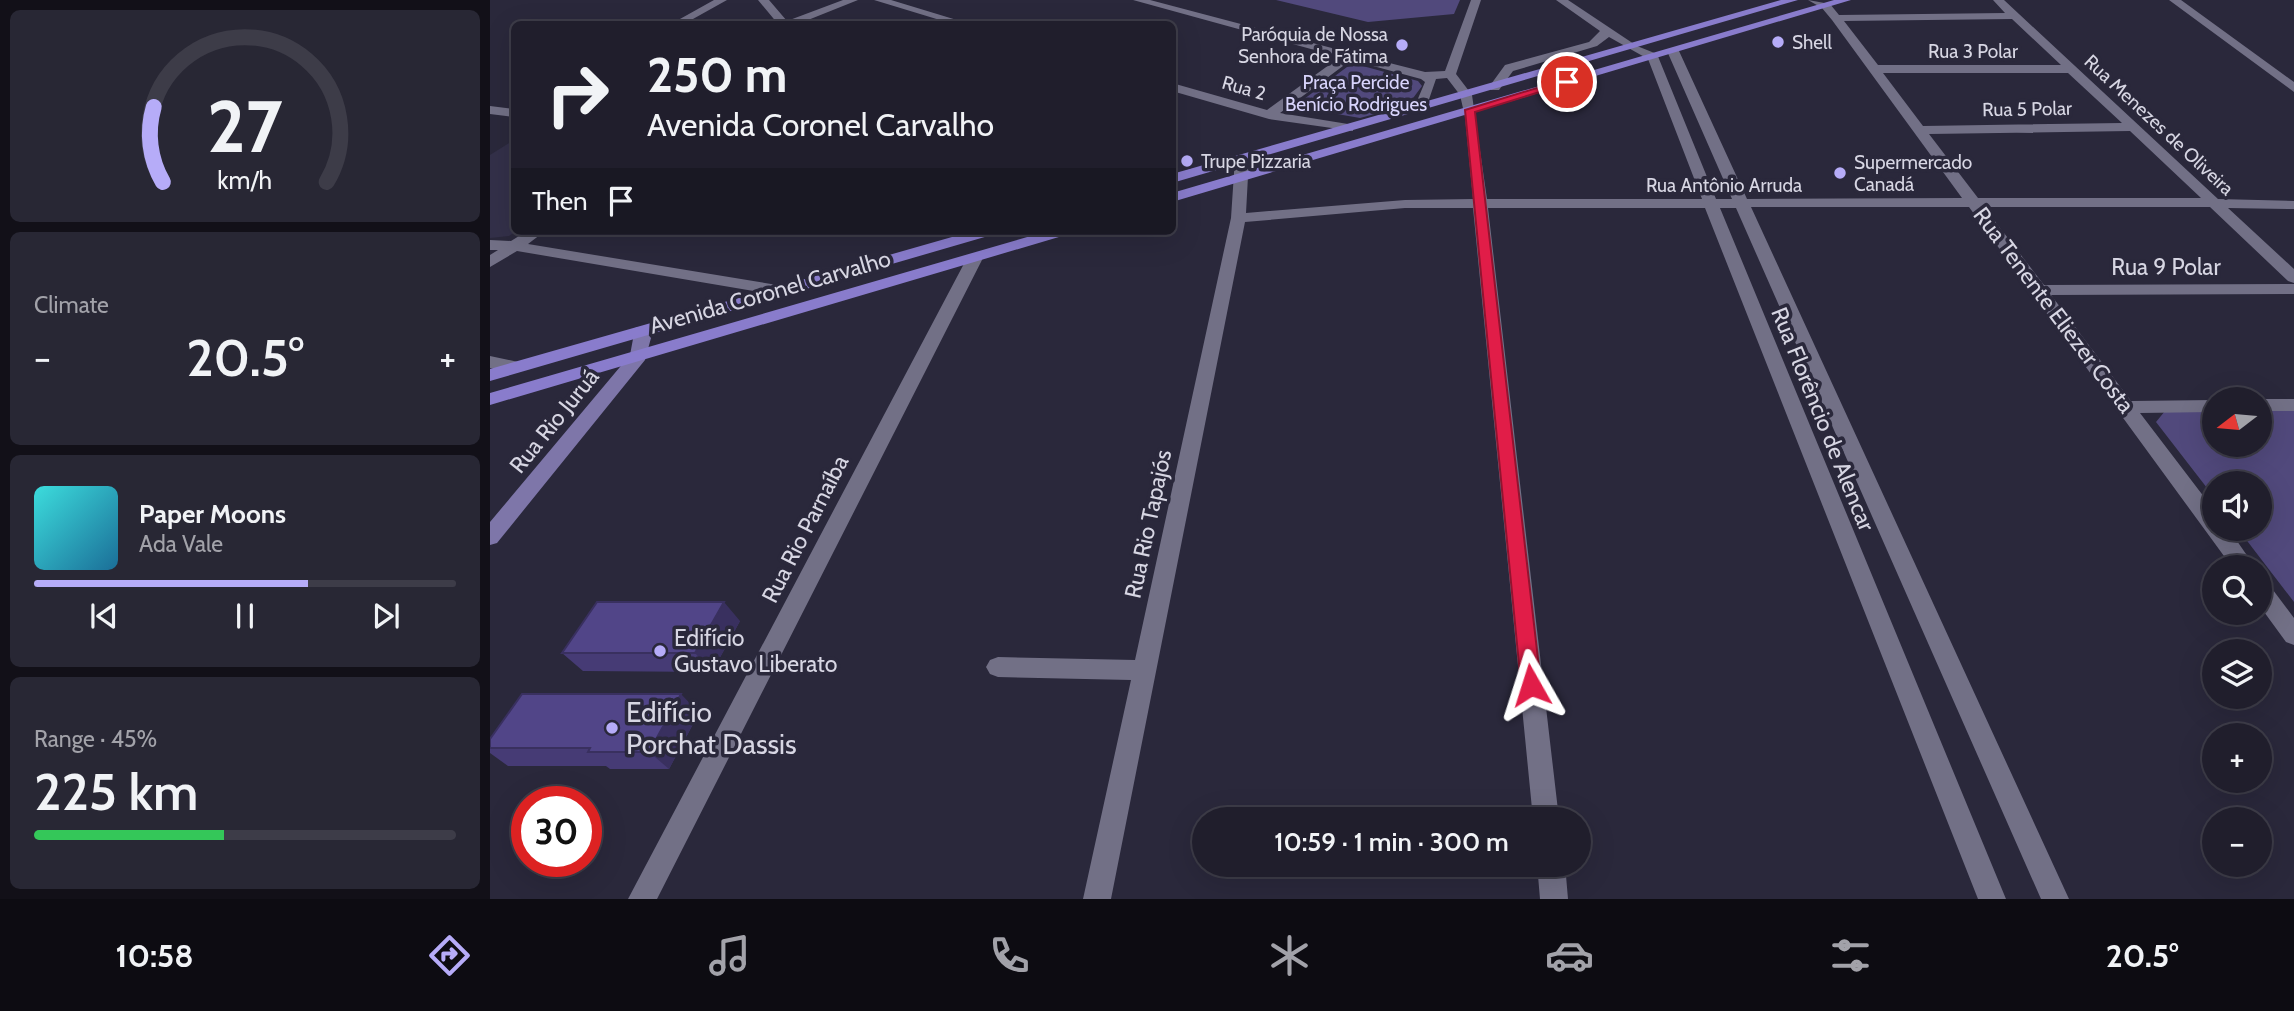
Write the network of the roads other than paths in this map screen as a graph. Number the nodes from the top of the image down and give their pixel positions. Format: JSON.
{"nodes":[{"id":1,"x":722,"y":0,"type":"edge"},
{"id":2,"x":763,"y":0,"type":"edge"},
{"id":3,"x":853,"y":0,"type":"edge"},
{"id":4,"x":879,"y":0,"type":"edge"},
{"id":5,"x":1138,"y":0,"type":"edge"},
{"id":6,"x":1476,"y":0,"type":"edge"},
{"id":7,"x":1561,"y":0,"type":"edge"},
{"id":8,"x":1791,"y":0,"type":"edge"},
{"id":9,"x":1846,"y":0,"type":"edge"},
{"id":10,"x":1998,"y":0,"type":"edge"},
{"id":11,"x":2174,"y":0,"type":"edge"},
{"id":12,"x":1825,"y":8,"type":"edge"},
{"id":13,"x":2016,"y":16,"type":"junction"},
{"id":14,"x":683,"y":21,"type":"edge"},
{"id":15,"x":784,"y":21,"type":"edge"},
{"id":16,"x":795,"y":21,"type":"edge"},
{"id":17,"x":953,"y":21,"type":"edge"},
{"id":18,"x":1606,"y":30,"type":"junction"},
{"id":19,"x":1458,"y":48,"type":"junction"},
{"id":20,"x":1633,"y":48,"type":"junction"},
{"id":21,"x":1352,"y":54,"type":"junction"},
{"id":22,"x":1663,"y":54,"type":"junction"},
{"id":23,"x":1874,"y":69,"type":"junction"},
{"id":24,"x":2071,"y":69,"type":"junction"},
{"id":25,"x":1450,"y":74,"type":"junction"},
{"id":26,"x":1425,"y":76,"type":"junction"},
{"id":27,"x":1495,"y":87,"type":"junction"},
{"id":28,"x":1176,"y":88,"type":"edge"},
{"id":29,"x":2294,"y":88,"type":"edge"},
{"id":30,"x":1466,"y":95,"type":"junction"},
{"id":31,"x":1420,"y":108,"type":"junction"},
{"id":32,"x":490,"y":110,"type":"edge"},
{"id":33,"x":1470,"y":110,"type":"junction"},
{"id":34,"x":511,"y":113,"type":"edge"},
{"id":35,"x":1269,"y":115,"type":"junction"},
{"id":36,"x":2133,"y":127,"type":"junction"},
{"id":37,"x":1348,"y":128,"type":"junction"},
{"id":38,"x":1921,"y":130,"type":"junction"},
{"id":39,"x":1242,"y":158,"type":"junction"},
{"id":40,"x":1241,"y":177,"type":"junction"},
{"id":41,"x":1176,"y":178,"type":"edge"},
{"id":42,"x":1176,"y":197,"type":"edge"},
{"id":43,"x":1712,"y":204,"type":"junction"},
{"id":44,"x":1741,"y":204,"type":"junction"},
{"id":45,"x":1975,"y":204,"type":"junction"},
{"id":46,"x":1479,"y":205,"type":"junction"},
{"id":47,"x":2217,"y":205,"type":"junction"},
{"id":48,"x":2294,"y":205,"type":"edge"},
{"id":49,"x":1238,"y":218,"type":"junction"},
{"id":50,"x":531,"y":235,"type":"edge"},
{"id":51,"x":976,"y":235,"type":"edge"},
{"id":52,"x":1051,"y":235,"type":"edge"},
{"id":53,"x":490,"y":245,"type":"edge"},
{"id":54,"x":515,"y":246,"type":"junction"},
{"id":55,"x":975,"y":258,"type":"junction"},
{"id":56,"x":490,"y":262,"type":"edge"},
{"id":57,"x":2294,"y":278,"type":"edge"},
{"id":58,"x":2294,"y":289,"type":"edge"},
{"id":59,"x":777,"y":290,"type":"junction"},
{"id":60,"x":2039,"y":290,"type":"junction"},
{"id":61,"x":637,"y":332,"type":"junction"},
{"id":62,"x":639,"y":356,"type":"junction"},
{"id":63,"x":490,"y":362,"type":"edge"},
{"id":64,"x":517,"y":368,"type":"junction"},
{"id":65,"x":490,"y":375,"type":"edge"},
{"id":66,"x":490,"y":399,"type":"edge"},
{"id":67,"x":2272,"y":405,"type":"edge"},
{"id":68,"x":2294,"y":405,"type":"edge"},
{"id":69,"x":2202,"y":406,"type":"edge"},
{"id":70,"x":2126,"y":407,"type":"junction"},
{"id":71,"x":2202,"y":509,"type":"edge"},
{"id":72,"x":490,"y":537,"type":"edge"},
{"id":73,"x":2272,"y":605,"type":"edge"},
{"id":74,"x":2294,"y":635,"type":"edge"},
{"id":75,"x":998,"y":667,"type":"dead end"},
{"id":76,"x":1145,"y":670,"type":"junction"},
{"id":77,"x":1545,"y":807,"type":"edge"},
{"id":78,"x":1552,"y":877,"type":"edge"},
{"id":79,"x":642,"y":899,"type":"edge"},
{"id":80,"x":1097,"y":899,"type":"edge"},
{"id":81,"x":1555,"y":899,"type":"edge"},
{"id":82,"x":1992,"y":899,"type":"edge"},
{"id":83,"x":2055,"y":899,"type":"edge"}],
"edges":[{"from":1,"to":14,"type":"street"},
{"from":2,"to":15,"type":"street"},
{"from":3,"to":16,"type":"street"},
{"from":4,"to":17,"type":"street"},
{"from":5,"to":21,"type":"street"},
{"from":6,"to":19,"type":"street"},
{"from":7,"to":18,"type":"street"},
{"from":8,"to":20,"type":"main road"},
{"from":9,"to":12,"type":"main road"},
{"from":10,"to":13,"type":"street","name":"Rua Menezes de Oliveira"},
{"from":11,"to":29,"type":"street"},
{"from":12,"to":13,"type":"street"},
{"from":12,"to":22,"type":"main road"},
{"from":12,"to":23,"type":"street","name":"Rua Tenente Eliezer Costa"},
{"from":13,"to":24,"type":"street","name":"Rua Menezes de Oliveira"},
{"from":18,"to":20,"type":"street"},
{"from":18,"to":27,"type":"street"},
{"from":19,"to":25,"type":"street"},
{"from":19,"to":26,"type":"street"},
{"from":20,"to":22,"type":"street"},
{"from":20,"to":27,"type":"main road"},
{"from":21,"to":26,"type":"street"},
{"from":21,"to":35,"type":"street"},
{"from":22,"to":33,"type":"main road"},
{"from":22,"to":43,"type":"street","name":"Rua Florêncio de Alencar"},
{"from":22,"to":44,"type":"street","name":"Rua Florêncio de Alencar"},
{"from":23,"to":24,"type":"street","name":"Rua 3 Polar"},
{"from":23,"to":38,"type":"street","name":"Rua Tenente Eliezer Costa"},
{"from":24,"to":36,"type":"street","name":"Rua Menezes de Oliveira"},
{"from":25,"to":26,"type":"street"},
{"from":25,"to":30,"type":"street"},
{"from":26,"to":31,"type":"street"},
{"from":27,"to":30,"type":"main road"},
{"from":28,"to":35,"type":"street","name":"Rua 2"},
{"from":30,"to":31,"type":"main road"},
{"from":30,"to":33,"type":"street"},
{"from":31,"to":37,"type":"main road"},
{"from":32,"to":34,"type":"street"},
{"from":33,"to":40,"type":"main road"},
{"from":33,"to":46,"type":"street"},
{"from":35,"to":37,"type":"street","name":"Rua 2"},
{"from":36,"to":38,"type":"street","name":"Rua 5 Polar"},
{"from":36,"to":47,"type":"street","name":"Rua Menezes de Oliveira"},
{"from":37,"to":39,"type":"main road"},
{"from":38,"to":45,"type":"street","name":"Rua Tenente Eliezer Costa"},
{"from":39,"to":40,"type":"street","name":"Rua Rio Tapajós"},
{"from":39,"to":41,"type":"main road"},
{"from":40,"to":42,"type":"main road"},
{"from":40,"to":49,"type":"street","name":"Rua Rio Tapajós"},
{"from":43,"to":44,"type":"street","name":"Rua Antônio Arruda"},
{"from":43,"to":46,"type":"street","name":"Rua Antônio Arruda"},
{"from":43,"to":82,"type":"street","name":"Rua Florêncio de Alencar"},
{"from":44,"to":45,"type":"street","name":"Rua Antônio Arruda"},
{"from":44,"to":83,"type":"street","name":"Rua Florêncio de Alencar"},
{"from":45,"to":47,"type":"street","name":"Rua Antônio Arruda"},
{"from":45,"to":60,"type":"street","name":"Rua Tenente Eliezer Costa"},
{"from":46,"to":49,"type":"street","name":"Rua Antônio Arruda"},
{"from":46,"to":77,"type":"street"},
{"from":47,"to":48,"type":"street","name":"Rua Antônio Arruda"},
{"from":47,"to":57,"type":"street","name":"Rua Menezes de Oliveira"},
{"from":49,"to":76,"type":"street","name":"Rua Rio Tapajós"},
{"from":50,"to":54,"type":"street"},
{"from":51,"to":59,"type":"main road","name":"Avenida Coronel Carvalho"},
{"from":52,"to":55,"type":"main road","name":"Avenida Coronel Carvalho"},
{"from":53,"to":54,"type":"street"},
{"from":54,"to":56,"type":"street"},
{"from":54,"to":59,"type":"street"},
{"from":55,"to":62,"type":"main road","name":"Avenida Coronel Carvalho"},
{"from":55,"to":79,"type":"street","name":"Rua Rio Parnaíba"},
{"from":58,"to":60,"type":"street","name":"Rua 9 Polar"},
{"from":59,"to":61,"type":"main road","name":"Avenida Coronel Carvalho"},
{"from":60,"to":70,"type":"street","name":"Rua Tenente Eliezer Costa"},
{"from":61,"to":62,"type":"main road"},
{"from":61,"to":64,"type":"main road","name":"Avenida Coronel Carvalho"},
{"from":62,"to":66,"type":"main road","name":"Avenida Coronel Carvalho"},
{"from":62,"to":72,"type":"main road","name":"Rua Rio Juruá"},
{"from":63,"to":64,"type":"street"},
{"from":64,"to":65,"type":"main road","name":"Avenida Coronel Carvalho"},
{"from":67,"to":68,"type":"street"},
{"from":69,"to":70,"type":"street"},
{"from":70,"to":71,"type":"street","name":"Rua Tenente Eliezer Costa"},
{"from":73,"to":74,"type":"street"},
{"from":75,"to":76,"type":"street"},
{"from":76,"to":80,"type":"street","name":"Rua Rio Tapajós"},
{"from":78,"to":81,"type":"street"}]}
